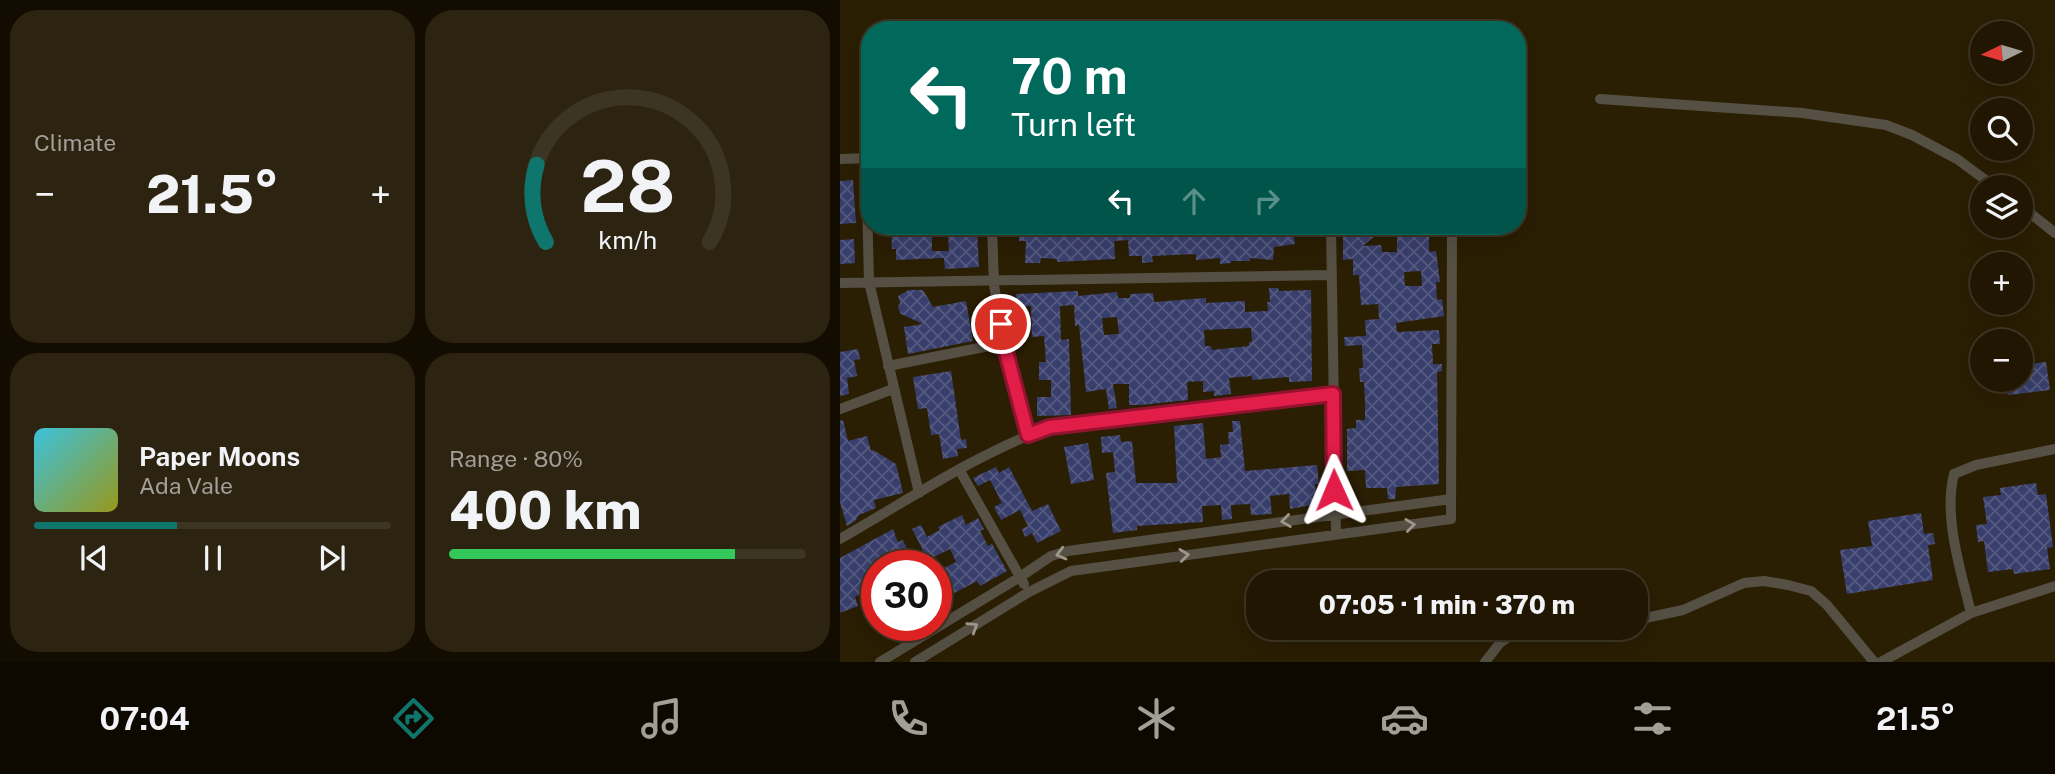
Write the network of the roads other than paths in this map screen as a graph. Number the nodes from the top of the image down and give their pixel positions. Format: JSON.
{"nodes":[{"id":1,"x":1600,"y":99,"type":"dead end"},
{"id":2,"x":861,"y":158,"type":"edge"},
{"id":3,"x":840,"y":159,"type":"edge"},
{"id":4,"x":1978,"y":175,"type":"edge"},
{"id":5,"x":2033,"y":216,"type":"edge"},
{"id":6,"x":2055,"y":233,"type":"edge"},
{"id":7,"x":869,"y":235,"type":"edge"},
{"id":8,"x":992,"y":235,"type":"edge"},
{"id":9,"x":1331,"y":235,"type":"edge"},
{"id":10,"x":1452,"y":235,"type":"edge"},
{"id":11,"x":1331,"y":275,"type":"junction"},
{"id":12,"x":994,"y":279,"type":"junction"},
{"id":13,"x":869,"y":282,"type":"junction"},
{"id":14,"x":840,"y":283,"type":"edge"},
{"id":15,"x":1004,"y":343,"type":"junction"},
{"id":16,"x":888,"y":366,"type":"junction"},
{"id":17,"x":893,"y":389,"type":"junction"},
{"id":18,"x":1333,"y":394,"type":"junction"},
{"id":19,"x":840,"y":409,"type":"edge"},
{"id":20,"x":1028,"y":435,"type":"junction"},
{"id":21,"x":2055,"y":449,"type":"edge"},
{"id":22,"x":960,"y":471,"type":"junction"},
{"id":23,"x":919,"y":493,"type":"junction"},
{"id":24,"x":1451,"y":499,"type":"junction"},
{"id":25,"x":1334,"y":514,"type":"junction"},
{"id":26,"x":1336,"y":534,"type":"junction"},
{"id":27,"x":840,"y":539,"type":"edge"},
{"id":28,"x":1020,"y":578,"type":"junction"},
{"id":29,"x":2055,"y":586,"type":"edge"},
{"id":30,"x":1029,"y":592,"type":"junction"},
{"id":31,"x":1971,"y":613,"type":"junction"},
{"id":32,"x":1648,"y":618,"type":"edge"},
{"id":33,"x":1504,"y":640,"type":"edge"},
{"id":34,"x":880,"y":662,"type":"edge"},
{"id":35,"x":915,"y":662,"type":"edge"},
{"id":36,"x":1485,"y":662,"type":"edge"},
{"id":37,"x":1874,"y":662,"type":"edge"},
{"id":38,"x":1881,"y":662,"type":"edge"}],
"edges":[{"from":1,"to":4,"type":"street"},
{"from":2,"to":3,"type":"street"},
{"from":5,"to":6,"type":"street"},
{"from":7,"to":13,"type":"street"},
{"from":8,"to":12,"type":"street"},
{"from":9,"to":11,"type":"street"},
{"from":10,"to":24,"type":"street"},
{"from":11,"to":12,"type":"street"},
{"from":11,"to":18,"type":"street"},
{"from":12,"to":13,"type":"street"},
{"from":12,"to":15,"type":"street"},
{"from":13,"to":14,"type":"street"},
{"from":13,"to":16,"type":"street"},
{"from":15,"to":16,"type":"street"},
{"from":15,"to":20,"type":"street"},
{"from":16,"to":17,"type":"street"},
{"from":17,"to":19,"type":"street"},
{"from":17,"to":23,"type":"street"},
{"from":18,"to":20,"type":"street"},
{"from":18,"to":25,"type":"street"},
{"from":20,"to":22,"type":"street"},
{"from":21,"to":31,"type":"street"},
{"from":22,"to":23,"type":"street"},
{"from":22,"to":28,"type":"street"},
{"from":23,"to":27,"type":"street"},
{"from":24,"to":25,"type":"street"},
{"from":26,"to":24,"type":"street","one_way":true},
{"from":25,"to":26,"type":"street"},
{"from":25,"to":28,"type":"street","one_way":true},
{"from":30,"to":26,"type":"street","one_way":true},
{"from":28,"to":30,"type":"street"},
{"from":28,"to":34,"type":"street"},
{"from":29,"to":31,"type":"street"},
{"from":35,"to":30,"type":"street","one_way":true},
{"from":31,"to":38,"type":"street"},
{"from":32,"to":37,"type":"street"},
{"from":33,"to":36,"type":"street"}]}
